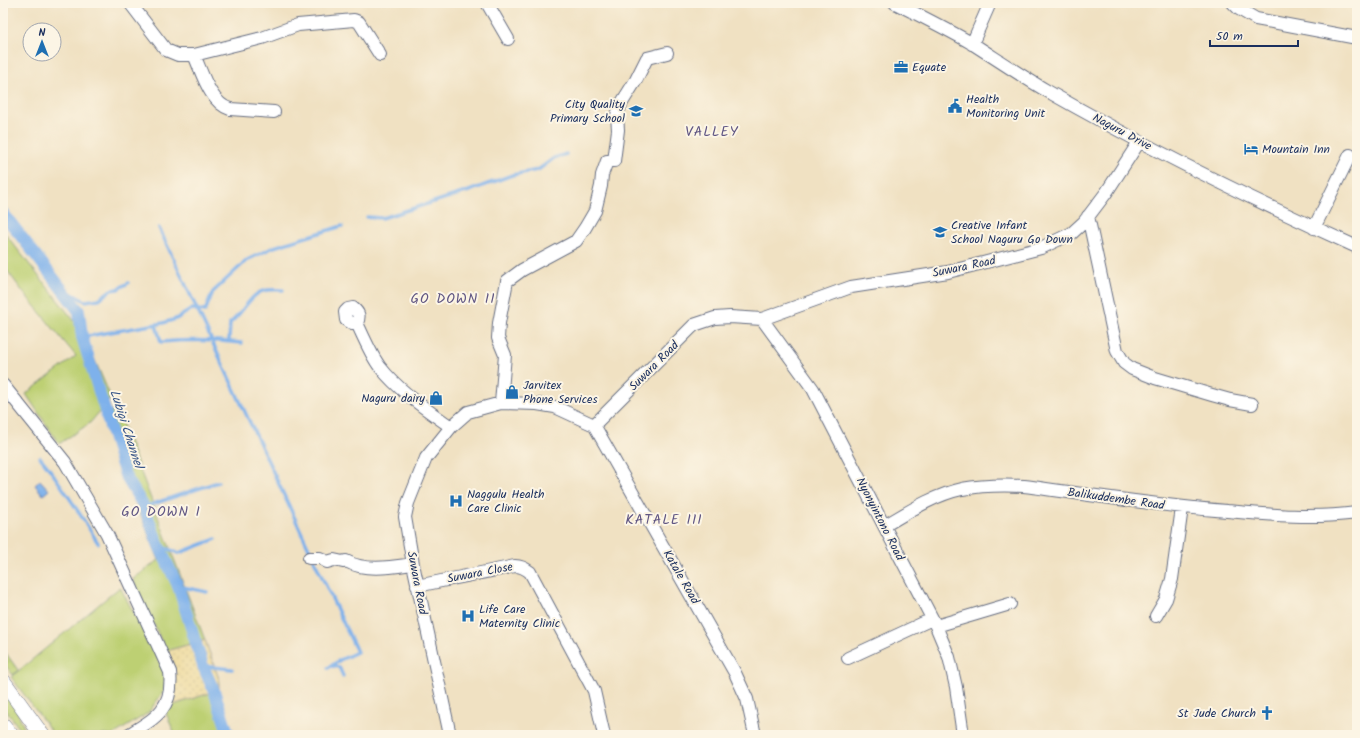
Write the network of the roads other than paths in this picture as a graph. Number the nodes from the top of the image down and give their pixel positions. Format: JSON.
{"nodes":[{"id":1,"x":130,"y":3,"type":"edge"},
{"id":2,"x":487,"y":3,"type":"edge"},
{"id":3,"x":895,"y":3,"type":"edge"},
{"id":4,"x":990,"y":3,"type":"edge"},
{"id":5,"x":1234,"y":3,"type":"edge"},
{"id":6,"x":508,"y":38,"type":"dead end"},
{"id":7,"x":1357,"y":38,"type":"edge"},
{"id":8,"x":972,"y":44,"type":"junction"},
{"id":9,"x":667,"y":53,"type":"dead end"},
{"id":10,"x":194,"y":55,"type":"junction"},
{"id":11,"x":380,"y":55,"type":"dead end"},
{"id":12,"x":274,"y":112,"type":"dead end"},
{"id":13,"x":1139,"y":142,"type":"junction"},
{"id":14,"x":1350,"y":155,"type":"dead end"},
{"id":15,"x":1088,"y":216,"type":"junction"},
{"id":16,"x":1314,"y":228,"type":"junction"},
{"id":17,"x":1357,"y":247,"type":"edge"},
{"id":18,"x":762,"y":319,"type":"junction"},
{"id":19,"x":357,"y":323,"type":"dead end"},
{"id":20,"x":3,"y":385,"type":"edge"},
{"id":21,"x":502,"y":403,"type":"junction"},
{"id":22,"x":1252,"y":404,"type":"dead end"},
{"id":23,"x":594,"y":425,"type":"junction"},
{"id":24,"x":451,"y":427,"type":"junction"},
{"id":25,"x":1182,"y":508,"type":"junction"},
{"id":26,"x":1357,"y":513,"type":"edge"},
{"id":27,"x":884,"y":526,"type":"junction"},
{"id":28,"x":309,"y":558,"type":"dead end"},
{"id":29,"x":413,"y":564,"type":"junction"},
{"id":30,"x":417,"y":586,"type":"junction"},
{"id":31,"x":1010,"y":604,"type":"dead end"},
{"id":32,"x":1156,"y":616,"type":"dead end"},
{"id":33,"x":934,"y":622,"type":"junction"},
{"id":34,"x":848,"y":658,"type":"dead end"},
{"id":35,"x":3,"y":681,"type":"edge"},
{"id":36,"x":3,"y":725,"type":"edge"},
{"id":37,"x":10,"y":735,"type":"edge"},
{"id":38,"x":42,"y":735,"type":"edge"},
{"id":39,"x":128,"y":735,"type":"edge"},
{"id":40,"x":450,"y":735,"type":"edge"},
{"id":41,"x":604,"y":735,"type":"edge"},
{"id":42,"x":754,"y":735,"type":"edge"},
{"id":43,"x":963,"y":735,"type":"edge"}],
"edges":[{"from":1,"to":10,"type":"street"},
{"from":2,"to":6,"type":"street"},
{"from":3,"to":8,"type":"street","name":"Naguru Drive"},
{"from":4,"to":8,"type":"street"},
{"from":5,"to":7,"type":"street"},
{"from":8,"to":13,"type":"street","name":"Naguru Drive"},
{"from":9,"to":21,"type":"street"},
{"from":10,"to":11,"type":"street"},
{"from":10,"to":12,"type":"street"},
{"from":13,"to":15,"type":"street","name":"Suwara Road"},
{"from":13,"to":16,"type":"street","name":"Naguru Drive"},
{"from":14,"to":16,"type":"street"},
{"from":15,"to":18,"type":"street","name":"Suwara Road"},
{"from":15,"to":22,"type":"street"},
{"from":16,"to":17,"type":"street","name":"Naguru Drive"},
{"from":18,"to":23,"type":"street","name":"Suwara Road"},
{"from":18,"to":27,"type":"street","name":"Nyonyintono Road"},
{"from":19,"to":24,"type":"street"},
{"from":20,"to":39,"type":"street"},
{"from":21,"to":23,"type":"street","name":"Suwara Road"},
{"from":21,"to":24,"type":"street","name":"Suwara Road"},
{"from":23,"to":42,"type":"street","name":"Katale Road"},
{"from":24,"to":29,"type":"street","name":"Suwara Road"},
{"from":25,"to":26,"type":"street","name":"Balikuddembe Road"},
{"from":25,"to":27,"type":"street","name":"Balikuddembe Road"},
{"from":25,"to":32,"type":"street"},
{"from":27,"to":33,"type":"street","name":"Nyonyintono Road"},
{"from":28,"to":29,"type":"street"},
{"from":29,"to":30,"type":"street","name":"Suwara Road"},
{"from":30,"to":40,"type":"street","name":"Suwara Road"},
{"from":30,"to":41,"type":"street","name":"Suwara Close"},
{"from":31,"to":33,"type":"street"},
{"from":33,"to":34,"type":"street"},
{"from":33,"to":43,"type":"street","name":"Nyonyintono Road"},
{"from":35,"to":38,"type":"main road"},
{"from":36,"to":37,"type":"main road"}]}
